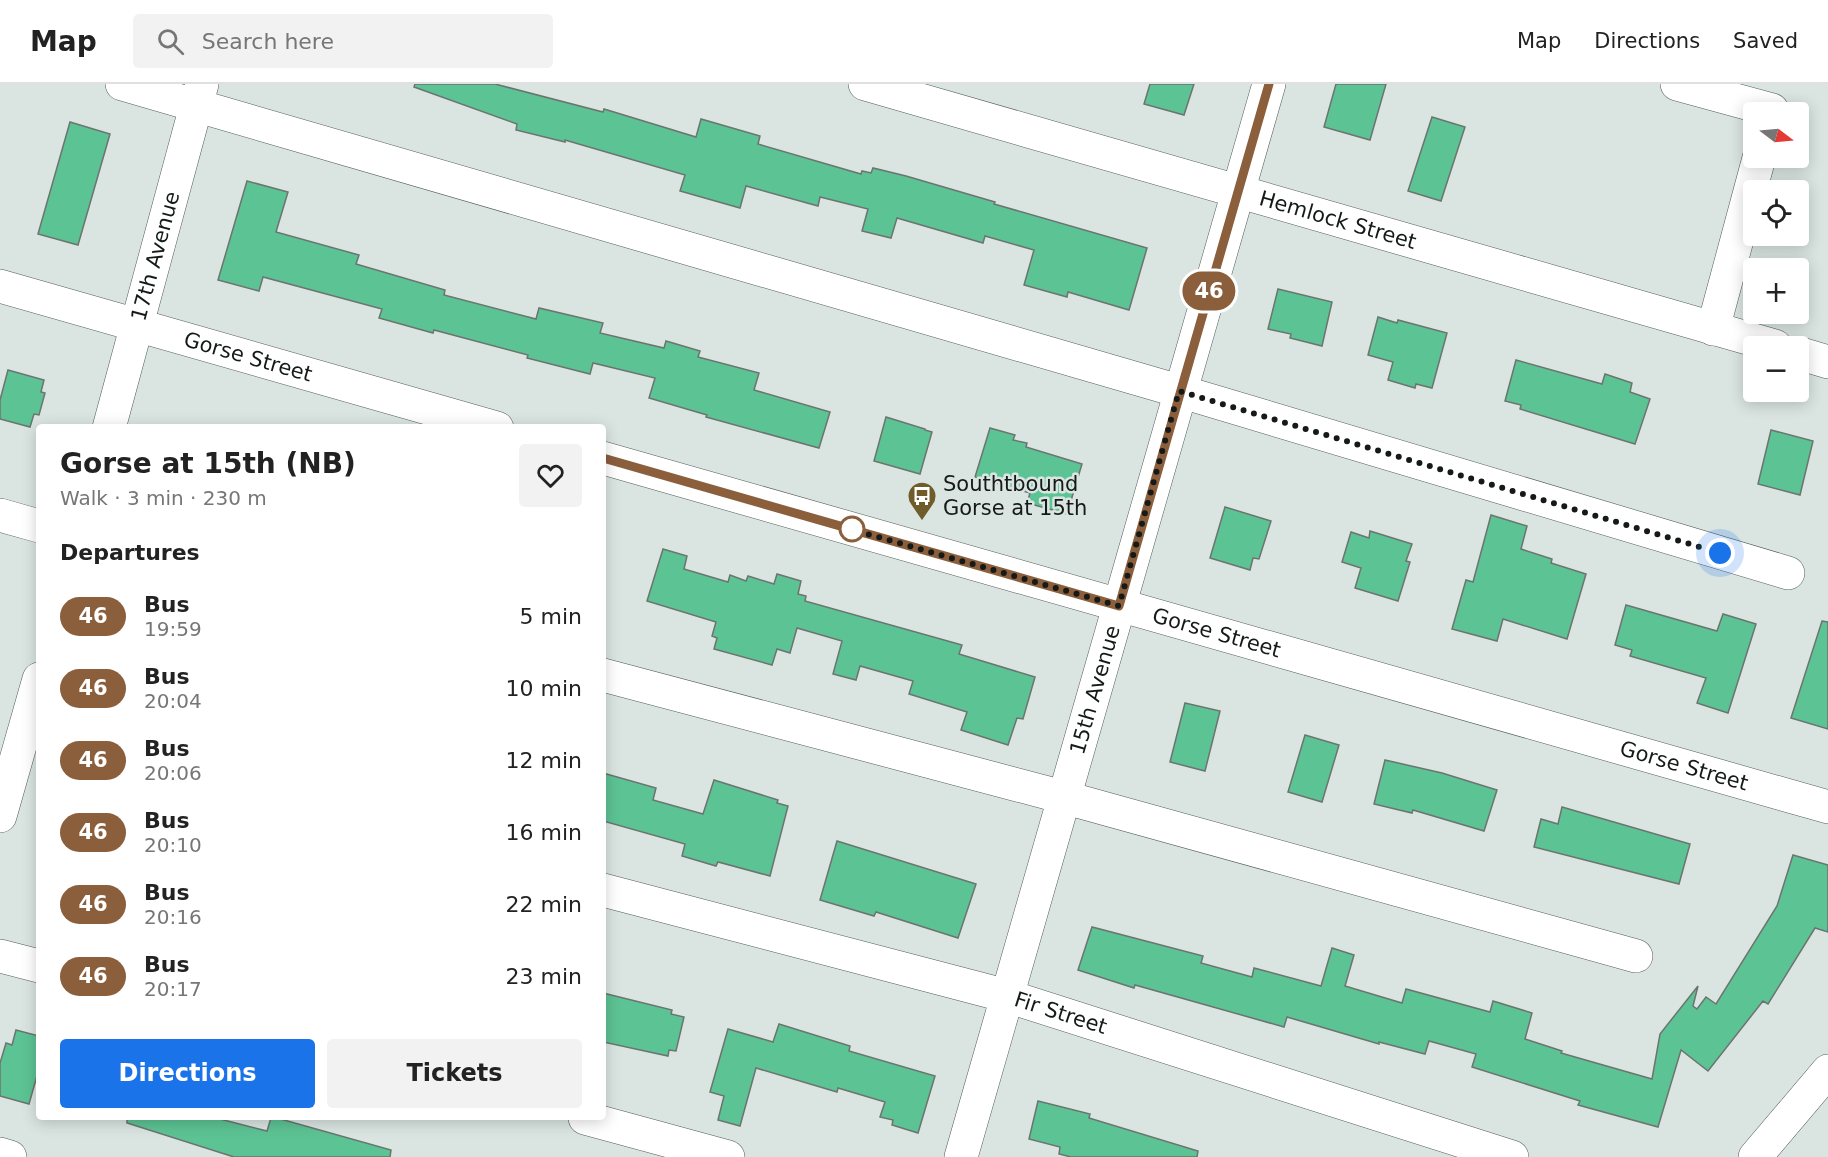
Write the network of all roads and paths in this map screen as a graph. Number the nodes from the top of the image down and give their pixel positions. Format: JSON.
{"nodes":[{"id":1,"x":122,"y":84,"type":"edge"},
{"id":2,"x":865,"y":84,"type":"edge"},
{"id":3,"x":1269,"y":84,"type":"edge"},
{"id":4,"x":1677,"y":84,"type":"edge"},
{"id":5,"x":199,"y":94,"type":"edge"},
{"id":6,"x":1775,"y":102,"type":"edge"},
{"id":7,"x":1757,"y":168,"type":"edge"},
{"id":8,"x":1238,"y":192,"type":"junction"},
{"id":9,"x":0,"y":286,"type":"edge"},
{"id":10,"x":136,"y":324,"type":"junction"},
{"id":11,"x":1713,"y":329,"type":"junction"},
{"id":12,"x":1743,"y":337,"type":"edge"},
{"id":13,"x":1809,"y":356,"type":"edge"},
{"id":14,"x":1828,"y":362,"type":"edge"},
{"id":15,"x":1179,"y":391,"type":"junction"},
{"id":16,"x":110,"y":424,"type":"edge"},
{"id":17,"x":482,"y":424,"type":"edge"},
{"id":18,"x":606,"y":459,"type":"edge"},
{"id":19,"x":0,"y":515,"type":"edge"},
{"id":20,"x":36,"y":525,"type":"edge"},
{"id":21,"x":1788,"y":573,"type":"dead end"},
{"id":22,"x":1119,"y":606,"type":"junction"},
{"id":23,"x":606,"y":676,"type":"edge"},
{"id":24,"x":36,"y":688,"type":"edge"},
{"id":25,"x":20,"y":738,"type":"edge"},
{"id":26,"x":1063,"y":797,"type":"junction"},
{"id":27,"x":1828,"y":807,"type":"edge"},
{"id":28,"x":0,"y":816,"type":"edge"},
{"id":29,"x":606,"y":891,"type":"edge"},
{"id":30,"x":0,"y":956,"type":"edge"},
{"id":31,"x":1635,"y":956,"type":"dead end"},
{"id":32,"x":36,"y":965,"type":"edge"},
{"id":33,"x":1007,"y":996,"type":"junction"},
{"id":34,"x":1828,"y":1071,"type":"edge"},
{"id":35,"x":592,"y":1120,"type":"edge"},
{"id":36,"x":0,"y":1154,"type":"edge"},
{"id":37,"x":9,"y":1157,"type":"edge"},
{"id":38,"x":728,"y":1157,"type":"edge"},
{"id":39,"x":961,"y":1157,"type":"edge"},
{"id":40,"x":1512,"y":1157,"type":"edge"},
{"id":41,"x":1755,"y":1157,"type":"edge"}],
"edges":[{"from":1,"to":5,"type":"street"},
{"from":2,"to":8,"type":"street","name":"Hemlock Street"},
{"from":3,"to":8,"type":"street","name":"15th Avenue"},
{"from":4,"to":6,"type":"street"},
{"from":5,"to":10,"type":"street","name":"17th Avenue"},
{"from":5,"to":15,"type":"street"},
{"from":7,"to":11,"type":"street"},
{"from":8,"to":11,"type":"street","name":"Hemlock Street"},
{"from":8,"to":15,"type":"street","name":"15th Avenue"},
{"from":9,"to":10,"type":"street","name":"Gorse Street"},
{"from":10,"to":16,"type":"street","name":"17th Avenue"},
{"from":10,"to":17,"type":"street","name":"Gorse Street"},
{"from":11,"to":12,"type":"street","name":"Hemlock Street"},
{"from":13,"to":14,"type":"street"},
{"from":15,"to":21,"type":"street"},
{"from":15,"to":22,"type":"street","name":"15th Avenue"},
{"from":18,"to":22,"type":"street","name":"Gorse Street"},
{"from":19,"to":20,"type":"street"},
{"from":22,"to":26,"type":"street","name":"15th Avenue"},
{"from":22,"to":27,"type":"street","name":"Gorse Street"},
{"from":23,"to":26,"type":"street"},
{"from":24,"to":25,"type":"street"},
{"from":25,"to":28,"type":"street"},
{"from":26,"to":31,"type":"street"},
{"from":26,"to":33,"type":"street","name":"15th Avenue"},
{"from":29,"to":33,"type":"street","name":"Fir Street"},
{"from":30,"to":32,"type":"street"},
{"from":33,"to":39,"type":"street","name":"15th Avenue"},
{"from":33,"to":40,"type":"street","name":"Fir Street"},
{"from":34,"to":41,"type":"street"},
{"from":35,"to":38,"type":"street"},
{"from":36,"to":37,"type":"street"}]}
